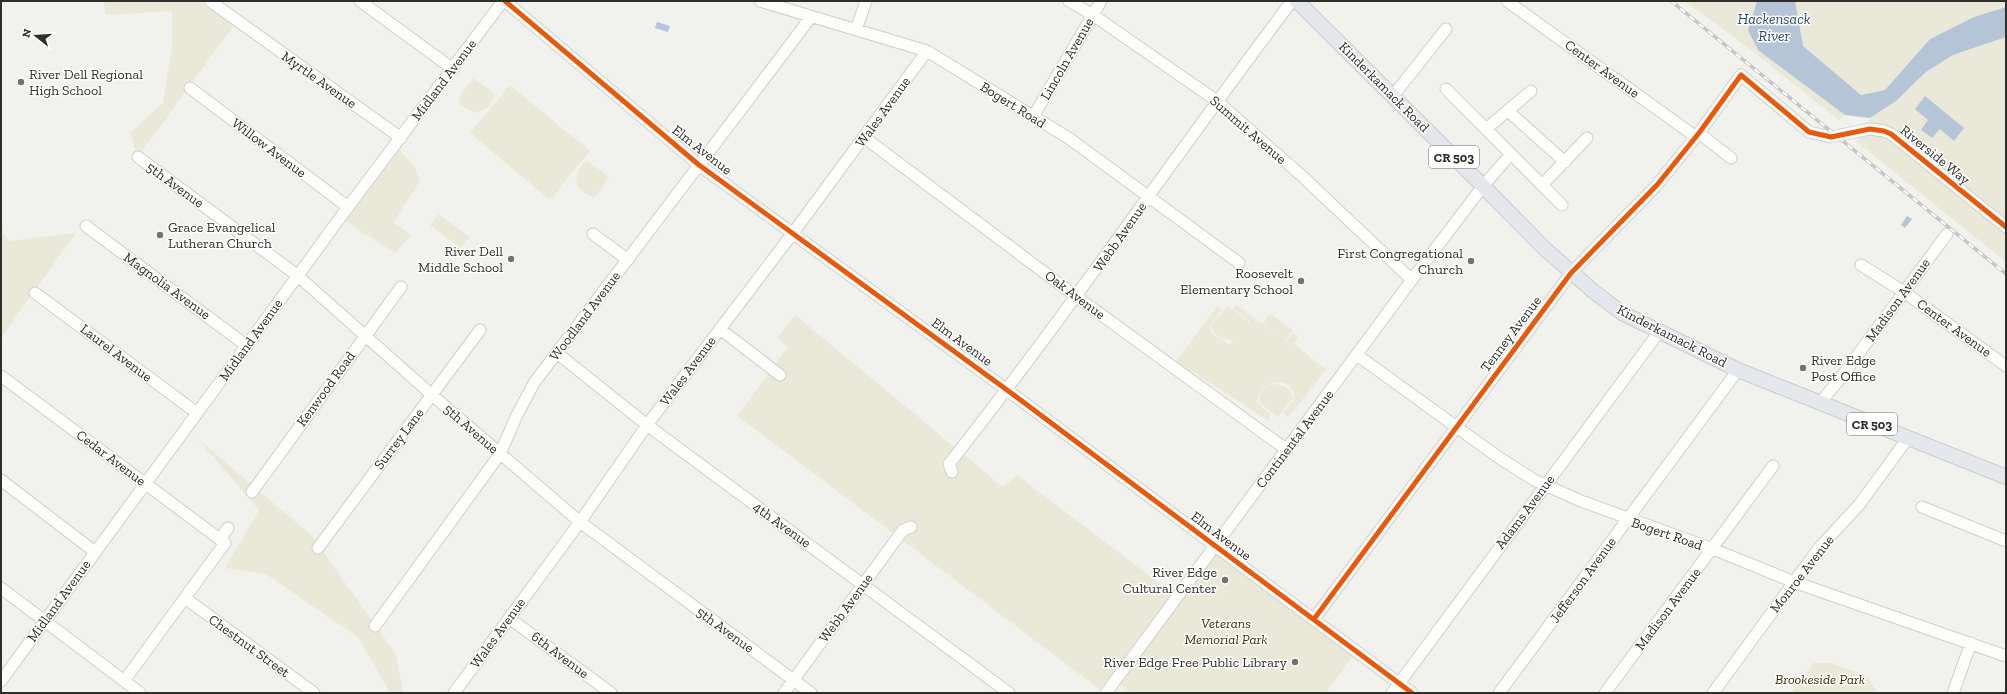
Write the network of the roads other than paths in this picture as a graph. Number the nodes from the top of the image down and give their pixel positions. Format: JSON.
{"nodes":[{"id":1,"x":210,"y":1,"type":"edge"},
{"id":2,"x":360,"y":1,"type":"edge"},
{"id":3,"x":504,"y":1,"type":"edge"},
{"id":4,"x":760,"y":1,"type":"edge"},
{"id":5,"x":866,"y":1,"type":"edge"},
{"id":6,"x":1068,"y":1,"type":"edge"},
{"id":7,"x":1101,"y":1,"type":"edge"},
{"id":8,"x":1292,"y":1,"type":"edge"},
{"id":9,"x":1297,"y":1,"type":"edge"},
{"id":10,"x":1309,"y":1,"type":"edge"},
{"id":11,"x":1507,"y":1,"type":"edge"},
{"id":12,"x":1093,"y":15,"type":"junction"},
{"id":13,"x":811,"y":17,"type":"junction"},
{"id":14,"x":1446,"y":29,"type":"dead end"},
{"id":15,"x":856,"y":30,"type":"junction"},
{"id":16,"x":1330,"y":32,"type":"junction"},
{"id":17,"x":927,"y":51,"type":"junction"},
{"id":18,"x":453,"y":68,"type":"junction"},
{"id":19,"x":1741,"y":74,"type":"joint"},
{"id":20,"x":190,"y":88,"type":"dead end"},
{"id":21,"x":1446,"y":89,"type":"dead end"},
{"id":22,"x":1531,"y":90,"type":"dead end"},
{"id":23,"x":1393,"y":96,"type":"junction"},
{"id":24,"x":1217,"y":101,"type":"junction"},
{"id":25,"x":1508,"y":111,"type":"junction"},
{"id":26,"x":1034,"y":117,"type":"junction"},
{"id":27,"x":1486,"y":129,"type":"junction"},
{"id":28,"x":1698,"y":135,"type":"junction"},
{"id":29,"x":401,"y":138,"type":"junction"},
{"id":30,"x":864,"y":138,"type":"junction"},
{"id":31,"x":1587,"y":138,"type":"dead end"},
{"id":32,"x":1511,"y":154,"type":"junction"},
{"id":33,"x":138,"y":157,"type":"dead end"},
{"id":34,"x":1731,"y":158,"type":"dead end"},
{"id":35,"x":1565,"y":162,"type":"junction"},
{"id":36,"x":699,"y":165,"type":"junction"},
{"id":37,"x":1542,"y":185,"type":"junction"},
{"id":38,"x":1483,"y":186,"type":"junction"},
{"id":39,"x":1148,"y":196,"type":"junction"},
{"id":40,"x":1562,"y":205,"type":"dead end"},
{"id":41,"x":348,"y":207,"type":"junction"},
{"id":42,"x":86,"y":226,"type":"dead end"},
{"id":43,"x":2006,"y":227,"type":"edge"},
{"id":44,"x":794,"y":233,"type":"junction"},
{"id":45,"x":593,"y":234,"type":"dead end"},
{"id":46,"x":1947,"y":234,"type":"dead end"},
{"id":47,"x":628,"y":260,"type":"junction"},
{"id":48,"x":1240,"y":263,"type":"dead end"},
{"id":49,"x":1861,"y":265,"type":"dead end"},
{"id":50,"x":1571,"y":273,"type":"junction"},
{"id":51,"x":298,"y":276,"type":"junction"},
{"id":52,"x":1412,"y":280,"type":"junction"},
{"id":53,"x":401,"y":287,"type":"dead end"},
{"id":54,"x":1904,"y":292,"type":"junction"},
{"id":55,"x":35,"y":293,"type":"dead end"},
{"id":56,"x":1077,"y":297,"type":"junction"},
{"id":57,"x":720,"y":329,"type":"junction"},
{"id":58,"x":480,"y":330,"type":"dead end"},
{"id":59,"x":1659,"y":332,"type":"junction"},
{"id":60,"x":364,"y":336,"type":"junction"},
{"id":61,"x":247,"y":346,"type":"junction"},
{"id":62,"x":557,"y":353,"type":"junction"},
{"id":63,"x":1358,"y":355,"type":"junction"},
{"id":64,"x":2006,"y":366,"type":"edge"},
{"id":65,"x":1738,"y":370,"type":"junction"},
{"id":66,"x":780,"y":375,"type":"dead end"},
{"id":67,"x":1,"y":376,"type":"edge"},
{"id":68,"x":1007,"y":390,"type":"junction"},
{"id":69,"x":432,"y":395,"type":"junction"},
{"id":70,"x":1820,"y":403,"type":"junction"},
{"id":71,"x":197,"y":413,"type":"junction"},
{"id":72,"x":647,"y":425,"type":"junction"},
{"id":73,"x":1456,"y":428,"type":"junction"},
{"id":74,"x":1908,"y":438,"type":"junction"},
{"id":75,"x":1287,"y":450,"type":"junction"},
{"id":76,"x":500,"y":454,"type":"junction"},
{"id":77,"x":1773,"y":466,"type":"dead end"},
{"id":78,"x":952,"y":472,"type":"dead end"},
{"id":79,"x":2006,"y":477,"type":"edge"},
{"id":80,"x":1,"y":480,"type":"edge"},
{"id":81,"x":145,"y":484,"type":"junction"},
{"id":82,"x":1546,"y":485,"type":"junction"},
{"id":83,"x":252,"y":492,"type":"dead end"},
{"id":84,"x":1922,"y":508,"type":"dead end"},
{"id":85,"x":1627,"y":520,"type":"junction"},
{"id":86,"x":580,"y":522,"type":"junction"},
{"id":87,"x":911,"y":527,"type":"dead end"},
{"id":88,"x":228,"y":528,"type":"dead end"},
{"id":89,"x":220,"y":540,"type":"junction"},
{"id":90,"x":2006,"y":541,"type":"edge"},
{"id":91,"x":1215,"y":547,"type":"junction"},
{"id":92,"x":318,"y":548,"type":"dead end"},
{"id":93,"x":1713,"y":549,"type":"junction"},
{"id":94,"x":95,"y":552,"type":"junction"},
{"id":95,"x":1794,"y":582,"type":"junction"},
{"id":96,"x":864,"y":585,"type":"junction"},
{"id":97,"x":1,"y":588,"type":"edge"},
{"id":98,"x":185,"y":598,"type":"junction"},
{"id":99,"x":509,"y":618,"type":"junction"},
{"id":100,"x":1314,"y":619,"type":"junction"},
{"id":101,"x":45,"y":621,"type":"junction"},
{"id":102,"x":375,"y":626,"type":"dead end"},
{"id":103,"x":1971,"y":643,"type":"junction"},
{"id":104,"x":2006,"y":656,"type":"edge"},
{"id":105,"x":794,"y":680,"type":"junction"},
{"id":106,"x":1,"y":681,"type":"edge"},
{"id":107,"x":124,"y":681,"type":"junction"},
{"id":108,"x":1399,"y":683,"type":"junction"},
{"id":109,"x":140,"y":693,"type":"edge"},
{"id":110,"x":314,"y":693,"type":"edge"},
{"id":111,"x":454,"y":693,"type":"edge"},
{"id":112,"x":611,"y":693,"type":"edge"},
{"id":113,"x":784,"y":693,"type":"edge"},
{"id":114,"x":811,"y":693,"type":"edge"},
{"id":115,"x":1009,"y":693,"type":"edge"},
{"id":116,"x":1106,"y":693,"type":"edge"},
{"id":117,"x":1392,"y":693,"type":"edge"},
{"id":118,"x":1412,"y":693,"type":"edge"},
{"id":119,"x":1499,"y":693,"type":"edge"},
{"id":120,"x":1605,"y":693,"type":"edge"},
{"id":121,"x":1713,"y":693,"type":"edge"},
{"id":122,"x":1953,"y":693,"type":"edge"}],
"edges":[{"from":1,"to":29,"type":"street","name":"Myrtle Avenue"},
{"from":2,"to":18,"type":"street"},
{"from":3,"to":18,"type":"street","name":"Midland Avenue"},
{"from":3,"to":36,"type":"street","name":"Elm Avenue"},
{"from":4,"to":13,"type":"street","name":"Bogert Road"},
{"from":5,"to":15,"type":"street"},
{"from":6,"to":12,"type":"street","name":"Summit Avenue"},
{"from":7,"to":12,"type":"street","name":"Lincoln Avenue"},
{"from":8,"to":24,"type":"street","name":"Webb Avenue"},
{"from":9,"to":16,"type":"main road","name":"Kinderkamack Road","number":"CR 503"},
{"from":10,"to":16,"type":"main road"},
{"from":11,"to":28,"type":"street","name":"Center Avenue"},
{"from":12,"to":24,"type":"street","name":"Summit Avenue"},
{"from":12,"to":26,"type":"street","name":"Lincoln Avenue"},
{"from":13,"to":15,"type":"street","name":"Bogert Road"},
{"from":13,"to":36,"type":"street","name":"Woodland Avenue"},
{"from":14,"to":23,"type":"street"},
{"from":15,"to":17,"type":"street","name":"Bogert Road"},
{"from":16,"to":23,"type":"main road","name":"Kinderkamack Road","number":"CR 503"},
{"from":17,"to":26,"type":"street","name":"Bogert Road"},
{"from":17,"to":30,"type":"street","name":"Wales Avenue"},
{"from":18,"to":29,"type":"street","name":"Midland Avenue"},
{"from":19,"to":28,"type":"street","name":"Tenney Avenue"},
{"from":19,"to":43,"type":"street","name":"Riverside Way"},
{"from":20,"to":41,"type":"street","name":"Willow Avenue"},
{"from":21,"to":27,"type":"street"},
{"from":22,"to":25,"type":"street"},
{"from":23,"to":38,"type":"main road","name":"Kinderkamack Road","number":"CR 503"},
{"from":24,"to":39,"type":"street","name":"Webb Avenue"},
{"from":24,"to":52,"type":"street","name":"Summit Avenue"},
{"from":25,"to":27,"type":"street"},
{"from":25,"to":35,"type":"street"},
{"from":26,"to":39,"type":"street","name":"Bogert Road"},
{"from":27,"to":32,"type":"street"},
{"from":28,"to":34,"type":"street","name":"Center Avenue"},
{"from":28,"to":50,"type":"street","name":"Tenney Avenue"},
{"from":29,"to":41,"type":"street","name":"Midland Avenue"},
{"from":30,"to":44,"type":"street","name":"Wales Avenue"},
{"from":30,"to":56,"type":"street","name":"Oak Avenue"},
{"from":31,"to":35,"type":"street"},
{"from":32,"to":37,"type":"street"},
{"from":32,"to":38,"type":"street","name":"Continental Avenue"},
{"from":33,"to":51,"type":"street","name":"5th Avenue"},
{"from":35,"to":37,"type":"street"},
{"from":36,"to":44,"type":"street","name":"Elm Avenue"},
{"from":36,"to":47,"type":"street","name":"Woodland Avenue"},
{"from":37,"to":40,"type":"street"},
{"from":38,"to":50,"type":"main road","name":"Kinderkamack Road","number":"CR 503"},
{"from":38,"to":52,"type":"street","name":"Continental Avenue"},
{"from":39,"to":48,"type":"street","name":"Bogert Road"},
{"from":39,"to":56,"type":"street","name":"Webb Avenue"},
{"from":41,"to":51,"type":"street","name":"Midland Avenue"},
{"from":42,"to":61,"type":"street","name":"Magnolia Avenue"},
{"from":44,"to":57,"type":"street","name":"Wales Avenue"},
{"from":44,"to":68,"type":"street","name":"Elm Avenue"},
{"from":45,"to":47,"type":"street"},
{"from":46,"to":54,"type":"street","name":"Madison Avenue"},
{"from":47,"to":62,"type":"street","name":"Woodland Avenue"},
{"from":49,"to":54,"type":"street","name":"Center Avenue"},
{"from":50,"to":59,"type":"main road","name":"Kinderkamack Road","number":"CR 503"},
{"from":50,"to":73,"type":"street","name":"Tenney Avenue"},
{"from":51,"to":60,"type":"street","name":"5th Avenue"},
{"from":51,"to":61,"type":"street","name":"Midland Avenue"},
{"from":52,"to":63,"type":"street","name":"Continental Avenue"},
{"from":53,"to":60,"type":"street","name":"Kenwood Road"},
{"from":54,"to":64,"type":"street","name":"Center Avenue"},
{"from":54,"to":70,"type":"street","name":"Madison Avenue"},
{"from":55,"to":71,"type":"street","name":"Laurel Avenue"},
{"from":56,"to":68,"type":"street","name":"Webb Avenue"},
{"from":56,"to":75,"type":"street","name":"Oak Avenue"},
{"from":57,"to":66,"type":"street"},
{"from":57,"to":72,"type":"street","name":"Wales Avenue"},
{"from":58,"to":69,"type":"street","name":"Surrey Lane"},
{"from":59,"to":65,"type":"main road","name":"Kinderkamack Road","number":"CR 503"},
{"from":59,"to":82,"type":"street","name":"Adams Avenue"},
{"from":60,"to":69,"type":"street","name":"5th Avenue"},
{"from":60,"to":83,"type":"street","name":"Kenwood Road"},
{"from":61,"to":71,"type":"street","name":"Midland Avenue"},
{"from":62,"to":72,"type":"street","name":"4th Avenue"},
{"from":62,"to":76,"type":"street","name":"Woodland Avenue"},
{"from":63,"to":73,"type":"street","name":"Bogert Road"},
{"from":63,"to":75,"type":"street","name":"Continental Avenue"},
{"from":65,"to":70,"type":"main road","name":"Kinderkamack Road","number":"CR 503"},
{"from":65,"to":85,"type":"street","name":"Jefferson Avenue"},
{"from":67,"to":81,"type":"street","name":"Cedar Avenue"},
{"from":68,"to":78,"type":"street","name":"Webb Avenue"},
{"from":68,"to":91,"type":"street","name":"Elm Avenue"},
{"from":69,"to":76,"type":"street","name":"5th Avenue"},
{"from":69,"to":92,"type":"street","name":"Surrey Lane"},
{"from":70,"to":74,"type":"main road","name":"Kinderkamack Road","number":"CR 503"},
{"from":71,"to":81,"type":"street","name":"Midland Avenue"},
{"from":72,"to":86,"type":"street","name":"Wales Avenue"},
{"from":72,"to":96,"type":"street","name":"4th Avenue"},
{"from":73,"to":82,"type":"street","name":"Bogert Road"},
{"from":73,"to":100,"type":"street","name":"Tenney Avenue"},
{"from":74,"to":79,"type":"main road","name":"Kinderkamack Road","number":"CR 503"},
{"from":74,"to":95,"type":"street","name":"Monroe Avenue"},
{"from":75,"to":91,"type":"street","name":"Continental Avenue"},
{"from":76,"to":86,"type":"street","name":"5th Avenue"},
{"from":76,"to":102,"type":"street","name":"Woodland Avenue"},
{"from":77,"to":93,"type":"street","name":"Madison Avenue"},
{"from":80,"to":94,"type":"street"},
{"from":81,"to":89,"type":"street","name":"Cedar Avenue"},
{"from":81,"to":94,"type":"street","name":"Midland Avenue"},
{"from":82,"to":85,"type":"street","name":"Bogert Road"},
{"from":82,"to":108,"type":"street","name":"Adams Avenue"},
{"from":84,"to":90,"type":"street"},
{"from":85,"to":93,"type":"street","name":"Bogert Road"},
{"from":85,"to":119,"type":"street","name":"Jefferson Avenue"},
{"from":86,"to":99,"type":"street","name":"Wales Avenue"},
{"from":86,"to":105,"type":"street","name":"5th Avenue"},
{"from":87,"to":96,"type":"street","name":"Webb Avenue"},
{"from":88,"to":89,"type":"street"},
{"from":89,"to":98,"type":"street"},
{"from":91,"to":100,"type":"street","name":"Elm Avenue"},
{"from":91,"to":116,"type":"street","name":"Continental Avenue"},
{"from":93,"to":95,"type":"street","name":"Bogert Road"},
{"from":93,"to":120,"type":"street","name":"Madison Avenue"},
{"from":94,"to":101,"type":"street","name":"Midland Avenue"},
{"from":95,"to":103,"type":"street","name":"Bogert Road"},
{"from":95,"to":121,"type":"street","name":"Monroe Avenue"},
{"from":96,"to":105,"type":"street","name":"Webb Avenue"},
{"from":96,"to":115,"type":"street","name":"4th Avenue"},
{"from":97,"to":101,"type":"street"},
{"from":98,"to":107,"type":"street"},
{"from":98,"to":110,"type":"street","name":"Chestnut Street"},
{"from":99,"to":111,"type":"street","name":"Wales Avenue"},
{"from":99,"to":112,"type":"street","name":"6th Avenue"},
{"from":100,"to":108,"type":"street","name":"Elm Avenue"},
{"from":101,"to":106,"type":"street","name":"Midland Avenue"},
{"from":101,"to":107,"type":"street"},
{"from":103,"to":104,"type":"street","name":"Bogert Road"},
{"from":103,"to":122,"type":"street"},
{"from":105,"to":113,"type":"street","name":"Webb Avenue"},
{"from":105,"to":114,"type":"street","name":"5th Avenue"},
{"from":107,"to":109,"type":"street"},
{"from":108,"to":117,"type":"street","name":"Adams Avenue"},
{"from":108,"to":118,"type":"street","name":"Elm Avenue"}]}
